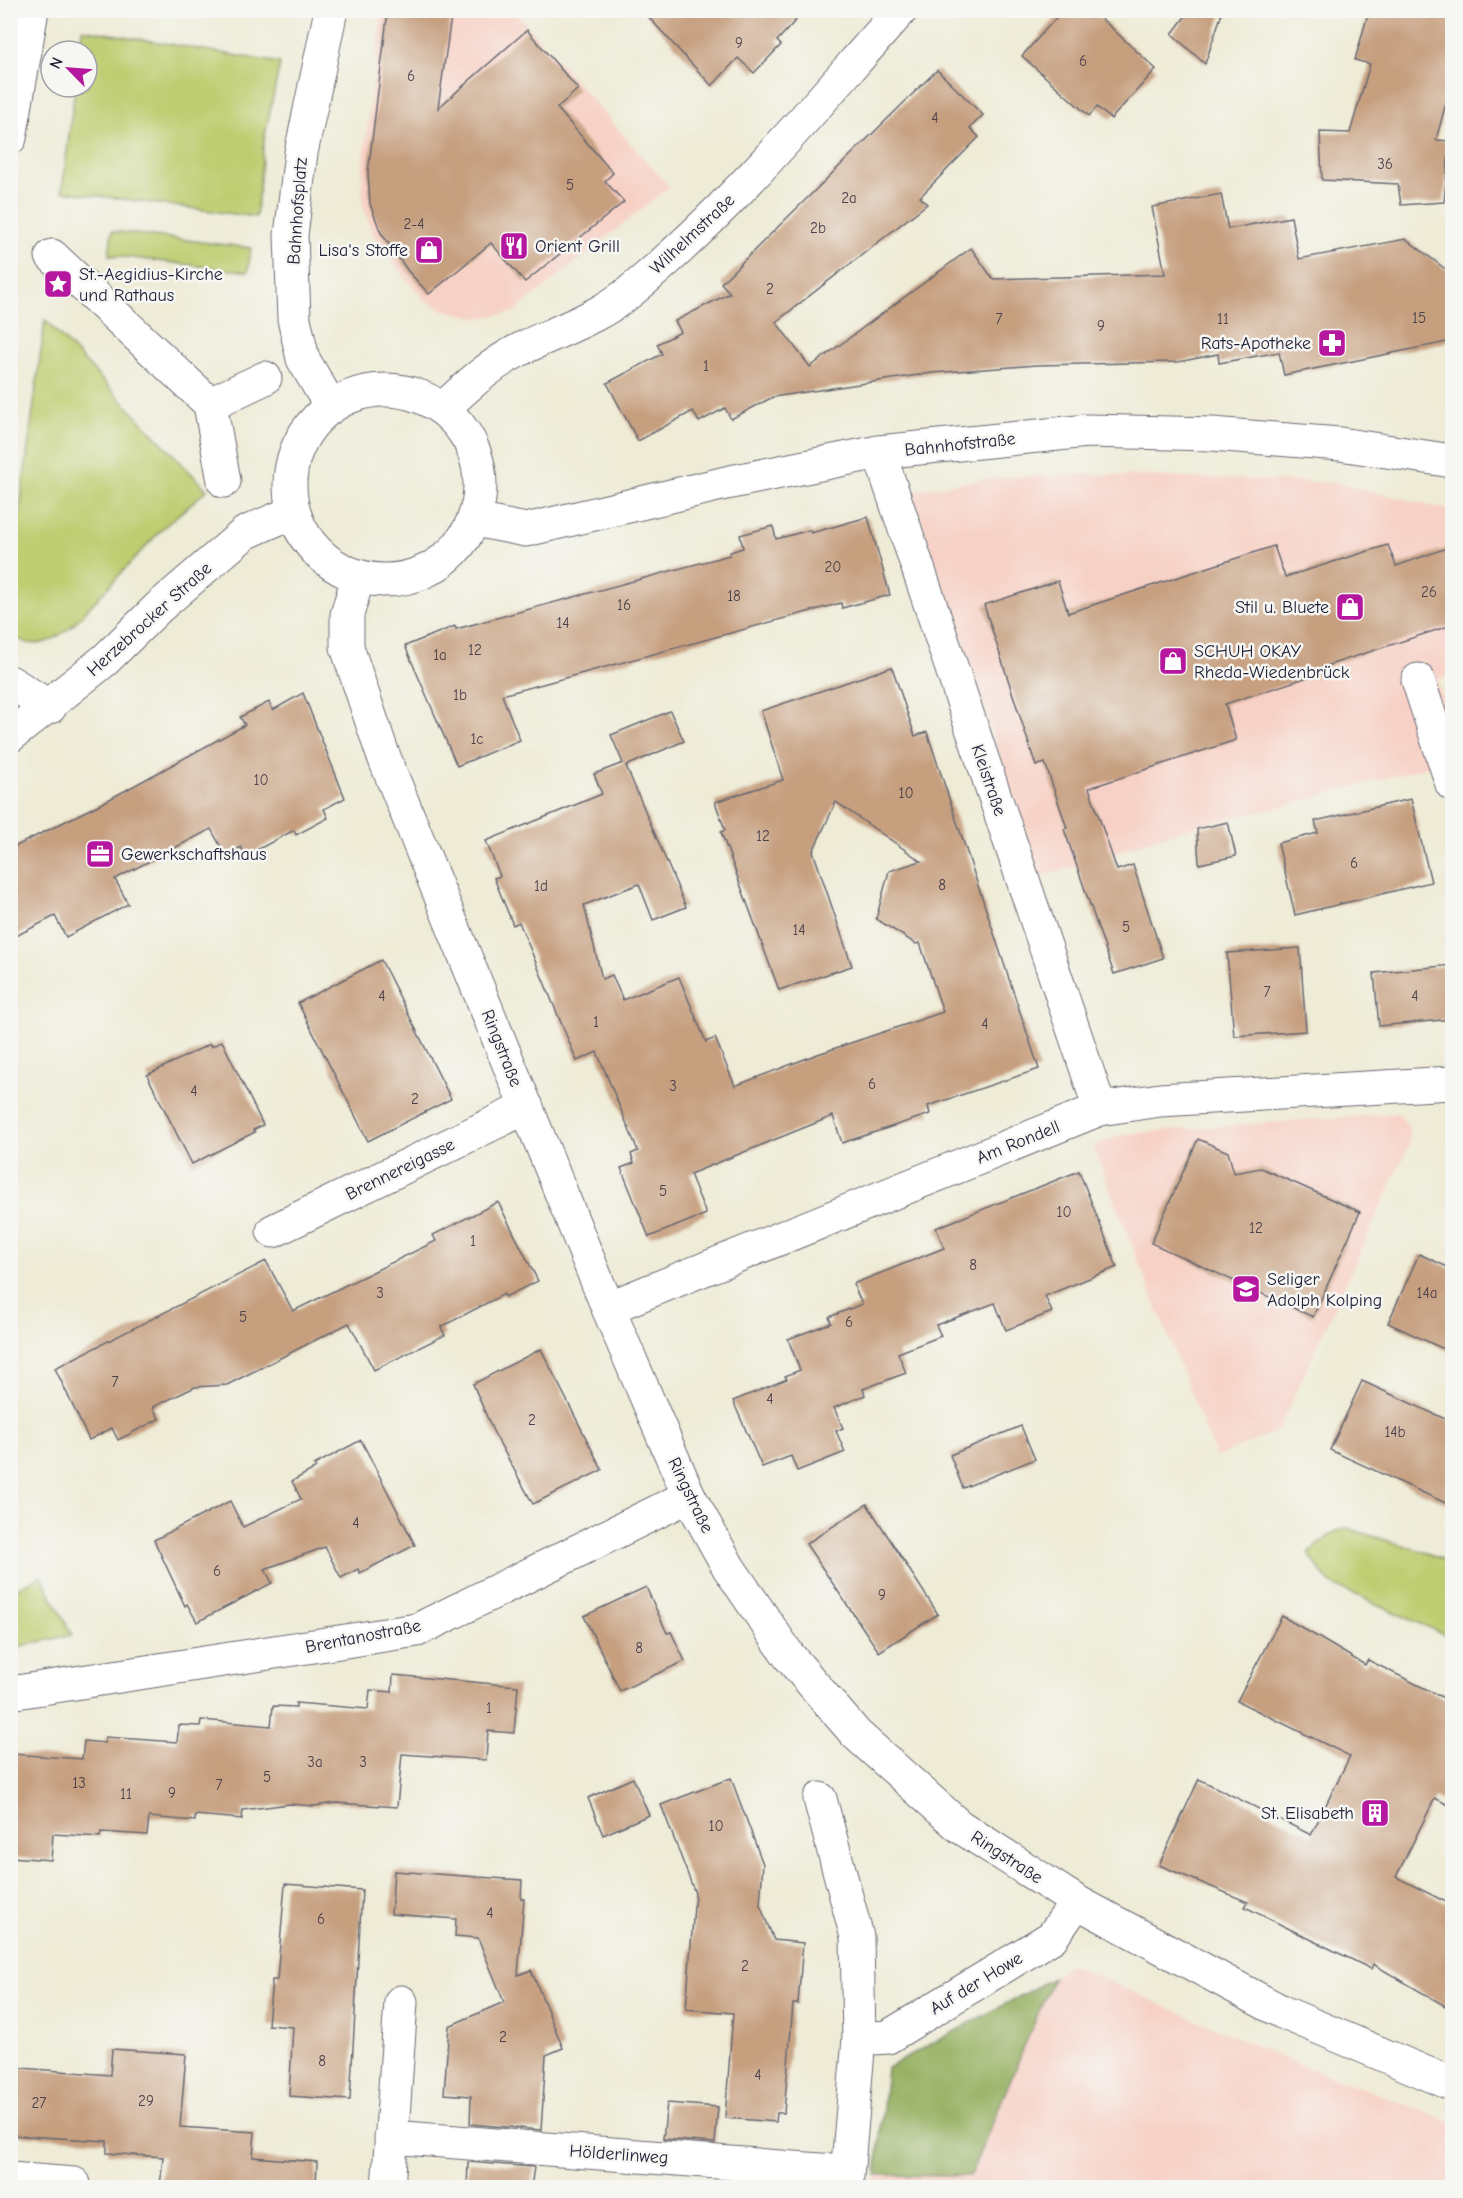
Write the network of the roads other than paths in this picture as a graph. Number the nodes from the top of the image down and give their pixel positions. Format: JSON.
{"nodes":[{"id":1,"x":32,"y":10,"type":"edge"},
{"id":2,"x":331,"y":10,"type":"edge"},
{"id":3,"x":900,"y":10,"type":"edge"},
{"id":4,"x":10,"y":138,"type":"edge"},
{"id":5,"x":52,"y":256,"type":"dead end"},
{"id":6,"x":265,"y":378,"type":"dead end"},
{"id":7,"x":210,"y":404,"type":"junction"},
{"id":8,"x":330,"y":405,"type":"junction"},
{"id":9,"x":444,"y":408,"type":"junction"},
{"id":10,"x":879,"y":452,"type":"junction"},
{"id":11,"x":1452,"y":461,"type":"edge"},
{"id":12,"x":224,"y":481,"type":"dead end"},
{"id":13,"x":293,"y":512,"type":"junction"},
{"id":14,"x":475,"y":520,"type":"junction"},
{"id":15,"x":358,"y":577,"type":"junction"},
{"id":16,"x":1418,"y":680,"type":"dead end"},
{"id":17,"x":10,"y":682,"type":"edge"},
{"id":18,"x":50,"y":707,"type":"junction"},
{"id":19,"x":10,"y":736,"type":"edge"},
{"id":20,"x":1452,"y":784,"type":"edge"},
{"id":21,"x":1452,"y":1083,"type":"edge"},
{"id":22,"x":527,"y":1107,"type":"junction"},
{"id":23,"x":1100,"y":1109,"type":"junction"},
{"id":24,"x":273,"y":1231,"type":"dead end"},
{"id":25,"x":608,"y":1308,"type":"junction"},
{"id":26,"x":689,"y":1496,"type":"junction"},
{"id":27,"x":10,"y":1693,"type":"edge"},
{"id":28,"x":820,"y":1799,"type":"dead end"},
{"id":29,"x":1077,"y":1902,"type":"junction"},
{"id":30,"x":401,"y":2002,"type":"dead end"},
{"id":31,"x":859,"y":2039,"type":"junction"},
{"id":32,"x":1452,"y":2084,"type":"edge"},
{"id":33,"x":391,"y":2137,"type":"junction"},
{"id":34,"x":10,"y":2179,"type":"edge"},
{"id":35,"x":847,"y":2180,"type":"edge"},
{"id":36,"x":74,"y":2184,"type":"dead end"},
{"id":37,"x":388,"y":2187,"type":"edge"}],
"edges":[{"from":1,"to":4,"type":"street"},
{"from":2,"to":8,"type":"street","name":"Bahnhofsplatz"},
{"from":3,"to":9,"type":"street","name":"Wilhelmstraße"},
{"from":5,"to":7,"type":"street"},
{"from":6,"to":7,"type":"street"},
{"from":7,"to":12,"type":"street"},
{"from":8,"to":9,"type":"street"},
{"from":8,"to":13,"type":"street"},
{"from":9,"to":14,"type":"street"},
{"from":10,"to":11,"type":"street","name":"Bahnhofstraße"},
{"from":10,"to":14,"type":"street","name":"Bahnhofstraße"},
{"from":10,"to":23,"type":"street","name":"Kleistraße"},
{"from":13,"to":15,"type":"street"},
{"from":13,"to":18,"type":"street","name":"Herzebrocker Straße"},
{"from":14,"to":15,"type":"street"},
{"from":15,"to":22,"type":"street","name":"Ringstraße"},
{"from":16,"to":20,"type":"street"},
{"from":17,"to":18,"type":"street"},
{"from":18,"to":19,"type":"street","name":"Herzebrocker Straße"},
{"from":21,"to":23,"type":"street","name":"Am Rondell"},
{"from":22,"to":24,"type":"street","name":"Brennereigasse"},
{"from":22,"to":25,"type":"street","name":"Ringstraße"},
{"from":23,"to":25,"type":"street","name":"Am Rondell"},
{"from":25,"to":26,"type":"street","name":"Ringstraße"},
{"from":26,"to":27,"type":"street","name":"Brentanostraße"},
{"from":26,"to":29,"type":"street","name":"Ringstraße"},
{"from":28,"to":31,"type":"street"},
{"from":29,"to":31,"type":"street","name":"Auf der Howe"},
{"from":29,"to":32,"type":"street","name":"Ringstraße"},
{"from":30,"to":33,"type":"street"},
{"from":31,"to":35,"type":"street"},
{"from":33,"to":35,"type":"street","name":"Hölderlinweg"},
{"from":33,"to":37,"type":"street"},
{"from":34,"to":36,"type":"street"}]}
